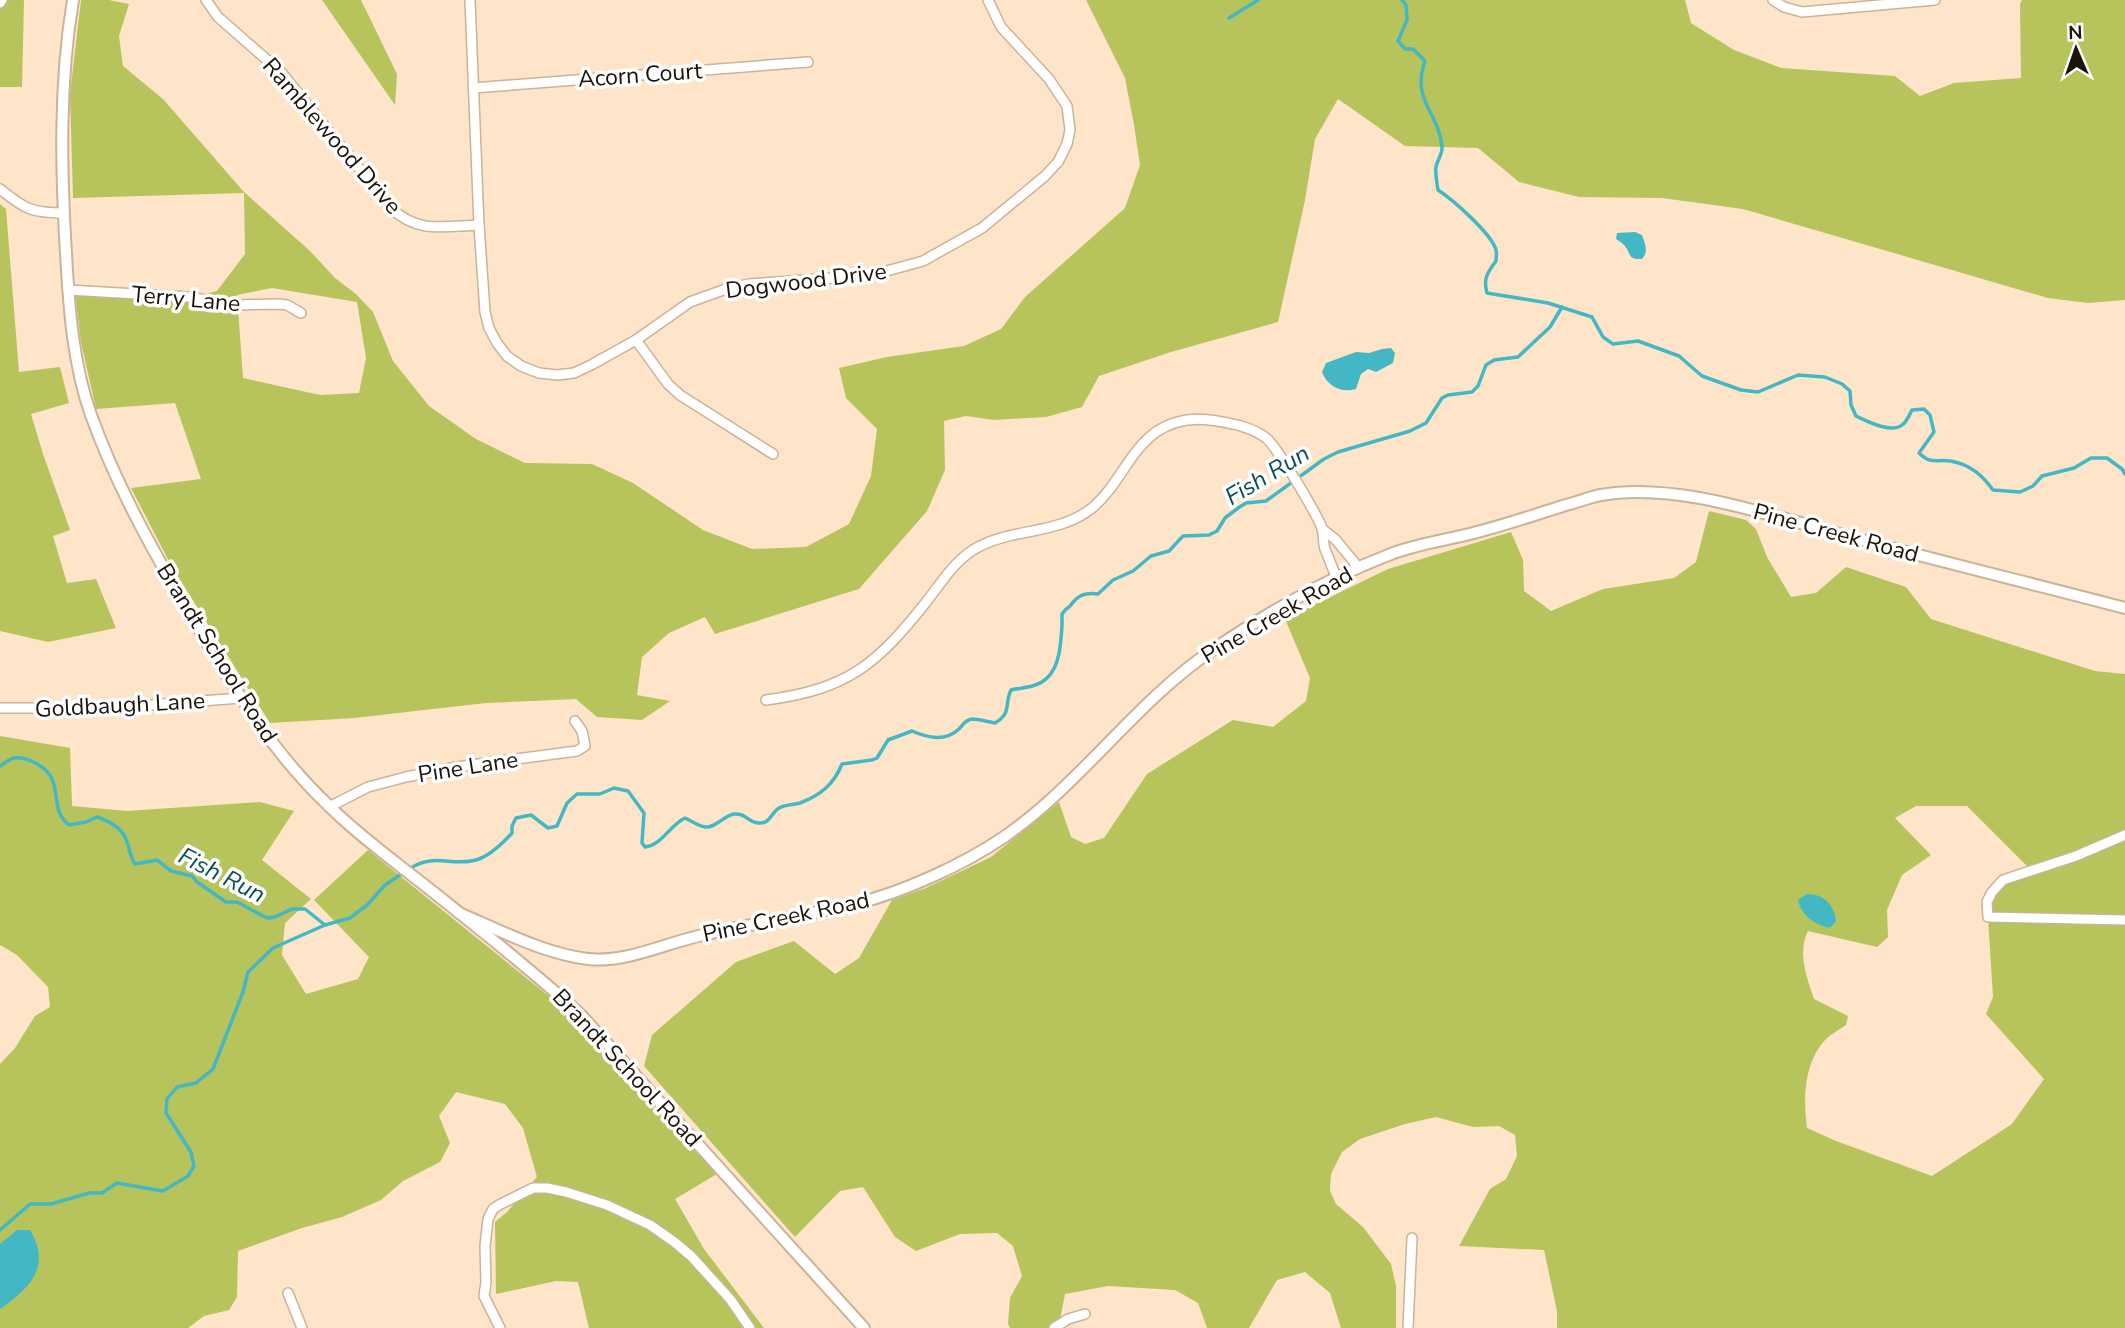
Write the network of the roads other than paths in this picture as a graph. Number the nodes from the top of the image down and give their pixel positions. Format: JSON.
{"nodes":[{"id":1,"x":73,"y":0,"type":"edge"},
{"id":2,"x":206,"y":0,"type":"edge"},
{"id":3,"x":470,"y":0,"type":"edge"},
{"id":4,"x":988,"y":0,"type":"edge"},
{"id":5,"x":1773,"y":0,"type":"edge"},
{"id":6,"x":1935,"y":0,"type":"edge"},
{"id":7,"x":807,"y":62,"type":"dead end"},
{"id":8,"x":473,"y":88,"type":"junction"},
{"id":9,"x":0,"y":189,"type":"edge"},
{"id":10,"x":64,"y":213,"type":"junction"},
{"id":11,"x":479,"y":225,"type":"junction"},
{"id":12,"x":68,"y":290,"type":"junction"},
{"id":13,"x":301,"y":313,"type":"dead end"},
{"id":14,"x":636,"y":340,"type":"junction"},
{"id":15,"x":773,"y":454,"type":"dead end"},
{"id":16,"x":1322,"y":529,"type":"junction"},
{"id":17,"x":1359,"y":568,"type":"junction"},
{"id":18,"x":1337,"y":579,"type":"junction"},
{"id":19,"x":2125,"y":608,"type":"edge"},
{"id":20,"x":240,"y":698,"type":"junction"},
{"id":21,"x":766,"y":700,"type":"dead end"},
{"id":22,"x":0,"y":708,"type":"edge"},
{"id":23,"x":575,"y":721,"type":"dead end"},
{"id":24,"x":329,"y":807,"type":"junction"},
{"id":25,"x":2125,"y":835,"type":"edge"},
{"id":26,"x":459,"y":913,"type":"junction"},
{"id":27,"x":2125,"y":920,"type":"edge"},
{"id":28,"x":1412,"y":1238,"type":"dead end"},
{"id":29,"x":288,"y":1293,"type":"dead end"},
{"id":30,"x":1084,"y":1314,"type":"dead end"},
{"id":31,"x":302,"y":1328,"type":"edge"},
{"id":32,"x":500,"y":1328,"type":"edge"},
{"id":33,"x":750,"y":1328,"type":"edge"},
{"id":34,"x":864,"y":1328,"type":"edge"},
{"id":35,"x":1054,"y":1328,"type":"edge"},
{"id":36,"x":1408,"y":1328,"type":"edge"}],
"edges":[{"from":1,"to":10,"type":"street","name":"Brandt School Road"},
{"from":2,"to":11,"type":"street","name":"Ramblewood Drive"},
{"from":3,"to":8,"type":"street","name":"Dogwood Drive"},
{"from":4,"to":14,"type":"street","name":"Dogwood Drive"},
{"from":5,"to":6,"type":"street"},
{"from":7,"to":8,"type":"street","name":"Acorn Court"},
{"from":8,"to":11,"type":"street","name":"Dogwood Drive"},
{"from":9,"to":10,"type":"street"},
{"from":10,"to":12,"type":"street","name":"Brandt School Road"},
{"from":11,"to":14,"type":"street","name":"Dogwood Drive"},
{"from":12,"to":13,"type":"street","name":"Terry Lane"},
{"from":12,"to":20,"type":"street","name":"Brandt School Road"},
{"from":14,"to":15,"type":"street"},
{"from":16,"to":17,"type":"street"},
{"from":16,"to":18,"type":"street"},
{"from":16,"to":21,"type":"street"},
{"from":17,"to":18,"type":"street","name":"Pine Creek Road"},
{"from":17,"to":19,"type":"street","name":"Pine Creek Road"},
{"from":18,"to":26,"type":"street","name":"Pine Creek Road"},
{"from":20,"to":22,"type":"street","name":"Goldbaugh Lane"},
{"from":20,"to":24,"type":"street","name":"Brandt School Road"},
{"from":23,"to":24,"type":"street","name":"Pine Lane"},
{"from":24,"to":26,"type":"street","name":"Brandt School Road"},
{"from":25,"to":27,"type":"street"},
{"from":26,"to":34,"type":"street","name":"Brandt School Road"},
{"from":28,"to":36,"type":"street"},
{"from":29,"to":31,"type":"street"},
{"from":30,"to":35,"type":"street"},
{"from":32,"to":33,"type":"street"}]}
